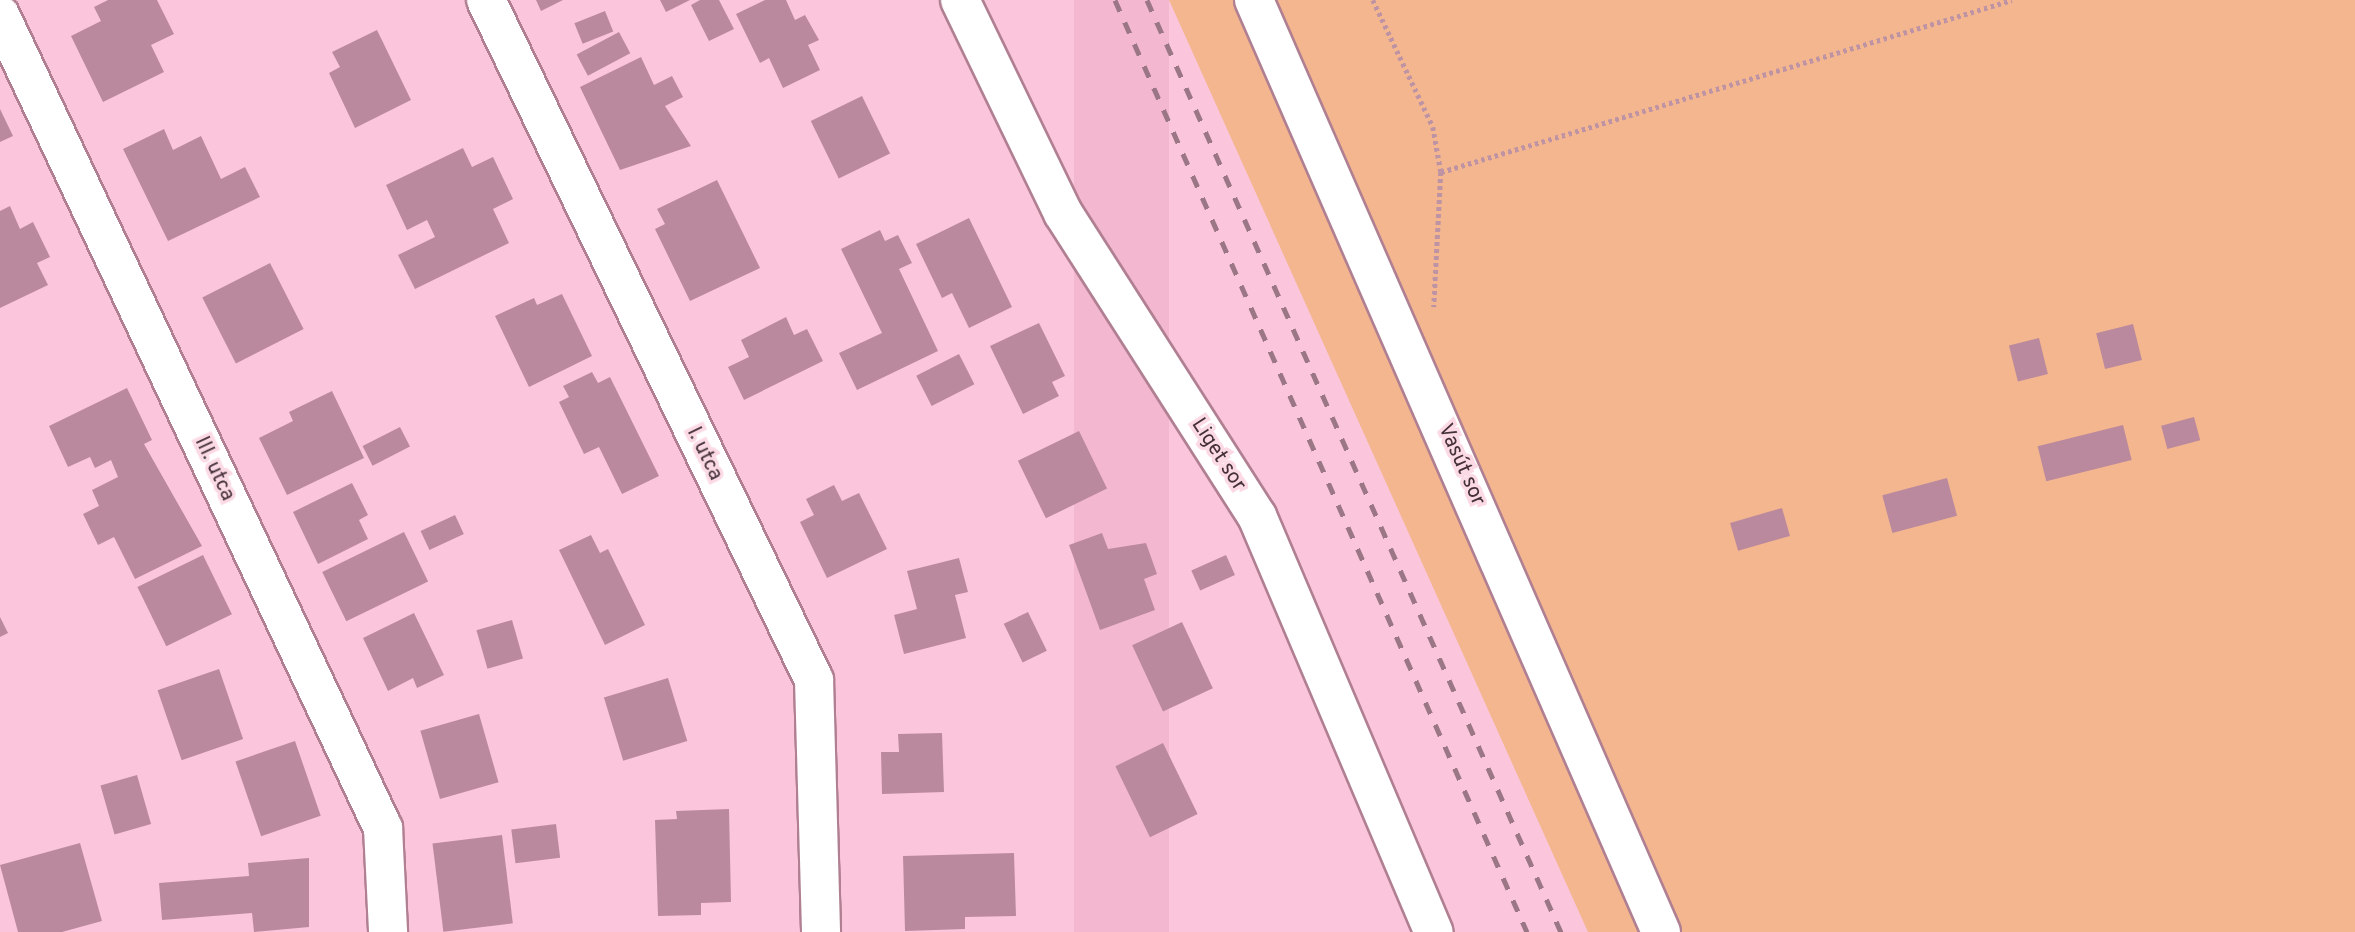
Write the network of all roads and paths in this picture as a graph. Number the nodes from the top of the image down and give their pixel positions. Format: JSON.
{"nodes":[{"id":1,"x":486,"y":0,"type":"edge"},
{"id":2,"x":960,"y":0,"type":"edge"},
{"id":3,"x":1254,"y":0,"type":"edge"},
{"id":4,"x":1373,"y":0,"type":"edge"},
{"id":5,"x":2012,"y":0,"type":"edge"},
{"id":6,"x":0,"y":15,"type":"edge"},
{"id":7,"x":1441,"y":172,"type":"junction"},
{"id":8,"x":1410,"y":349,"type":"junction"},
{"id":9,"x":388,"y":932,"type":"edge"},
{"id":10,"x":821,"y":932,"type":"edge"},
{"id":11,"x":1434,"y":932,"type":"edge"},
{"id":12,"x":1661,"y":932,"type":"edge"}],
"edges":[{"from":1,"to":10,"type":"street","name":"I. utca"},
{"from":2,"to":11,"type":"street","name":"Liget sor"},
{"from":3,"to":8,"type":"street","name":"Vasút sor"},
{"from":4,"to":7,"type":"path"},
{"from":5,"to":7,"type":"path"},
{"from":6,"to":9,"type":"street","name":"III. utca"},
{"from":7,"to":8,"type":"path"},
{"from":8,"to":12,"type":"street","name":"Vasút sor"}]}
